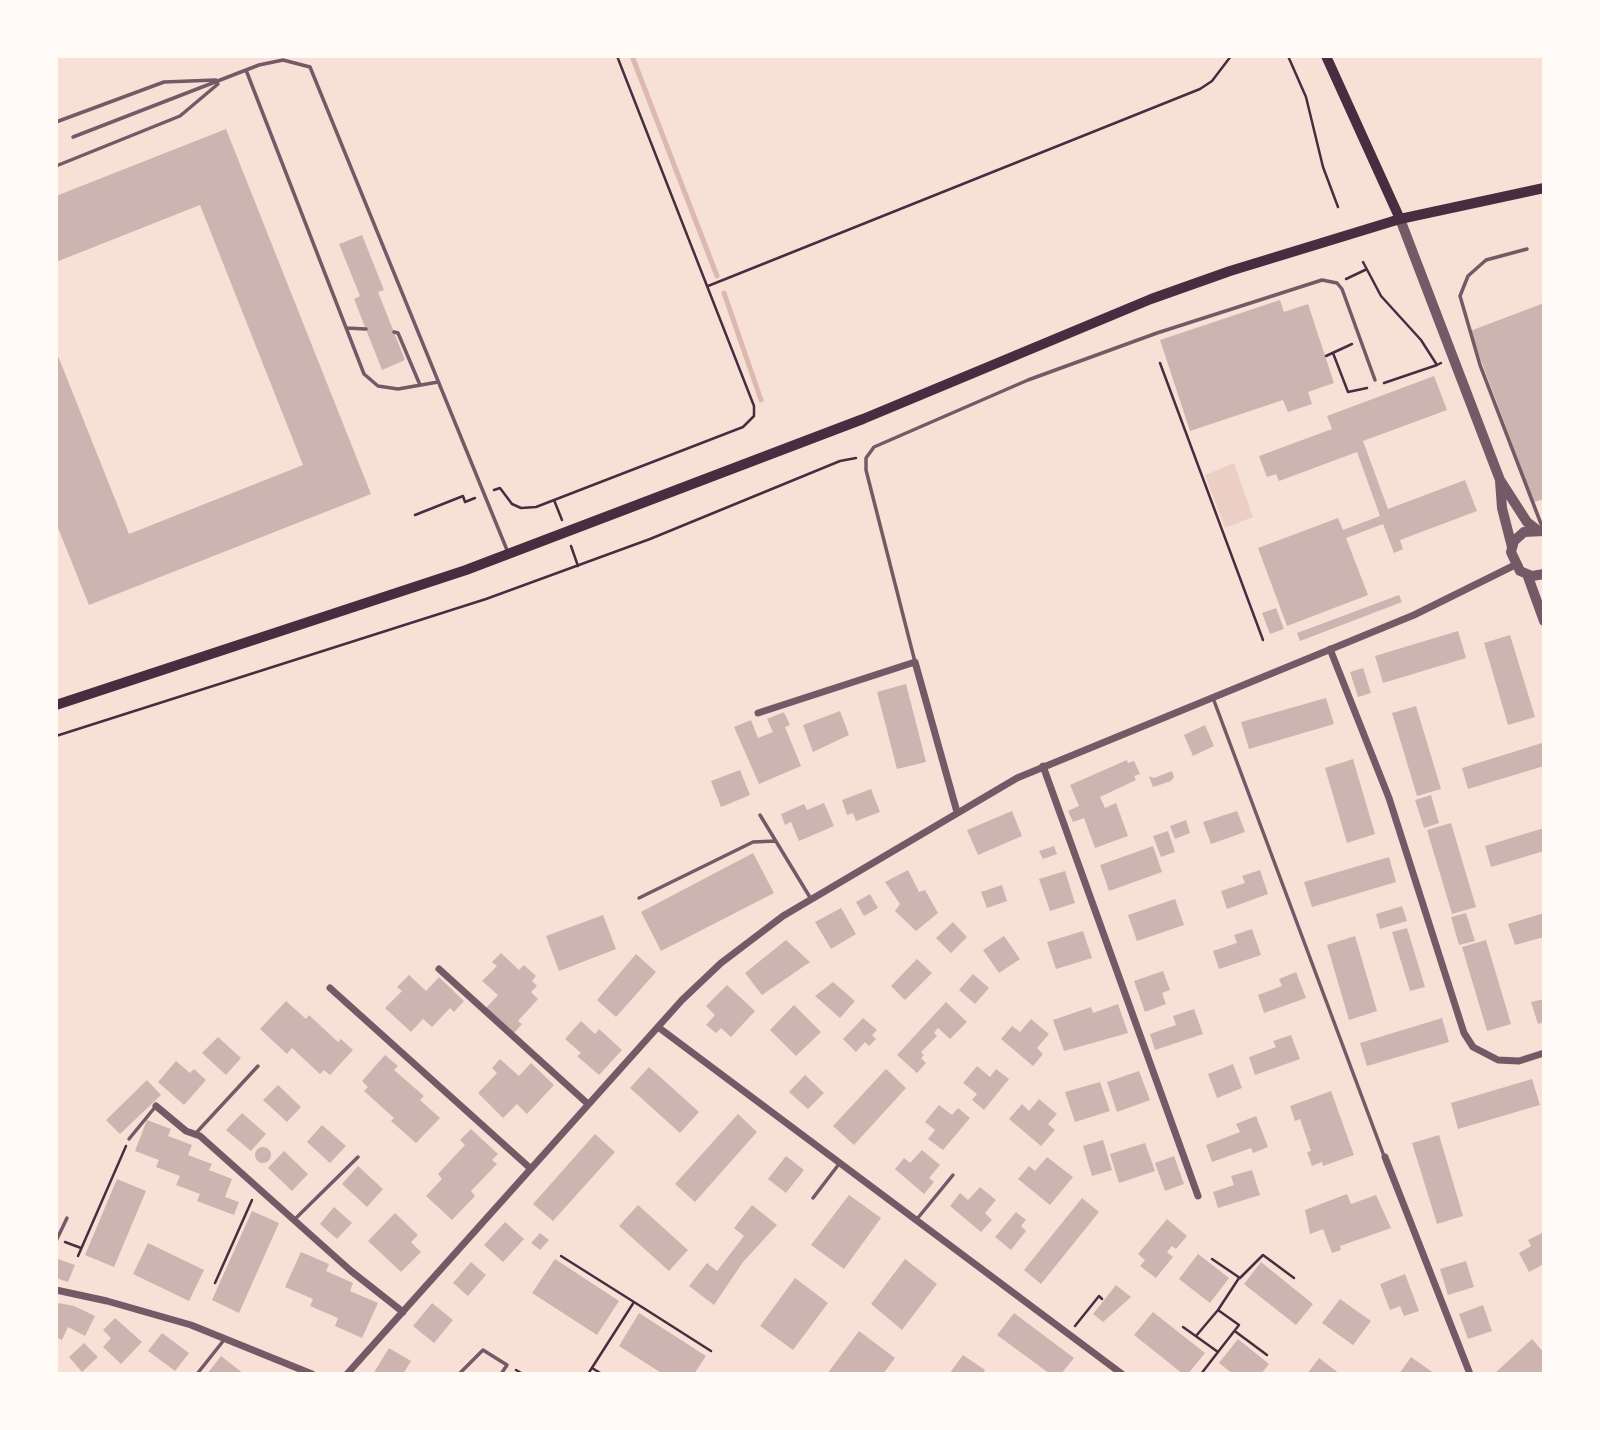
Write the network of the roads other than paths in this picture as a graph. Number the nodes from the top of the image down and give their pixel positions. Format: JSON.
{"nodes":[{"id":1,"x":1326,"y":56,"type":"edge"},
{"id":2,"x":246,"y":70,"type":"junction"},
{"id":3,"x":222,"y":80,"type":"junction"},
{"id":4,"x":56,"y":122,"type":"edge"},
{"id":5,"x":73,"y":137,"type":"dead end"},
{"id":6,"x":56,"y":166,"type":"edge"},
{"id":7,"x":1544,"y":188,"type":"edge"},
{"id":8,"x":1400,"y":219,"type":"junction"},
{"id":9,"x":1527,"y":249,"type":"dead end"},
{"id":10,"x":346,"y":328,"type":"junction"},
{"id":11,"x":366,"y":330,"type":"dead end"},
{"id":12,"x":394,"y":332,"type":"dead end"},
{"id":13,"x":1375,"y":380,"type":"dead end"},
{"id":14,"x":438,"y":382,"type":"junction"},
{"id":15,"x":420,"y":385,"type":"junction"},
{"id":16,"x":1500,"y":480,"type":"junction"},
{"id":17,"x":1541,"y":530,"type":"edge"},
{"id":18,"x":1512,"y":547,"type":"junction"},
{"id":19,"x":509,"y":554,"type":"junction"},
{"id":20,"x":1515,"y":565,"type":"junction"},
{"id":21,"x":1527,"y":574,"type":"junction"},
{"id":22,"x":1544,"y":574,"type":"edge"},
{"id":23,"x":1544,"y":621,"type":"edge"},
{"id":24,"x":1330,"y":649,"type":"junction"},
{"id":25,"x":915,"y":662,"type":"junction"},
{"id":26,"x":1212,"y":696,"type":"junction"},
{"id":27,"x":56,"y":705,"type":"edge"},
{"id":28,"x":758,"y":713,"type":"dead end"},
{"id":29,"x":1043,"y":766,"type":"junction"},
{"id":30,"x":957,"y":812,"type":"junction"},
{"id":31,"x":760,"y":815,"type":"dead end"},
{"id":32,"x":775,"y":841,"type":"junction"},
{"id":33,"x":639,"y":898,"type":"dead end"},
{"id":34,"x":810,"y":899,"type":"junction"},
{"id":35,"x":439,"y":969,"type":"dead end"},
{"id":36,"x":330,"y":988,"type":"dead end"},
{"id":37,"x":658,"y":1027,"type":"junction"},
{"id":38,"x":1544,"y":1053,"type":"edge"},
{"id":39,"x":258,"y":1066,"type":"dead end"},
{"id":40,"x":588,"y":1104,"type":"junction"},
{"id":41,"x":156,"y":1106,"type":"joint"},
{"id":42,"x":195,"y":1134,"type":"junction"},
{"id":43,"x":129,"y":1139,"type":"road end"},
{"id":44,"x":358,"y":1157,"type":"dead end"},
{"id":45,"x":1384,"y":1157,"type":"joint"},
{"id":46,"x":839,"y":1164,"type":"junction"},
{"id":47,"x":530,"y":1168,"type":"junction"},
{"id":48,"x":953,"y":1175,"type":"dead end"},
{"id":49,"x":1198,"y":1196,"type":"dead end"},
{"id":50,"x":813,"y":1198,"type":"dead end"},
{"id":51,"x":67,"y":1218,"type":"dead end"},
{"id":52,"x":295,"y":1219,"type":"junction"},
{"id":53,"x":916,"y":1221,"type":"junction"},
{"id":54,"x":57,"y":1240,"type":"edge"},
{"id":55,"x":56,"y":1290,"type":"edge"},
{"id":56,"x":403,"y":1312,"type":"junction"},
{"id":57,"x":226,"y":1338,"type":"junction"},
{"id":58,"x":197,"y":1374,"type":"edge"},
{"id":59,"x":312,"y":1374,"type":"edge"},
{"id":60,"x":346,"y":1374,"type":"edge"},
{"id":61,"x":459,"y":1374,"type":"edge"},
{"id":62,"x":501,"y":1374,"type":"edge"},
{"id":63,"x":1122,"y":1374,"type":"edge"},
{"id":64,"x":1470,"y":1374,"type":"edge"}],
"edges":[{"from":1,"to":8,"type":"main road"},
{"from":2,"to":3,"type":"lane"},
{"from":2,"to":10,"type":"lane"},
{"from":2,"to":14,"type":"lane"},
{"from":3,"to":4,"type":"lane"},
{"from":3,"to":5,"type":"lane"},
{"from":3,"to":6,"type":"lane"},
{"from":7,"to":8,"type":"main road"},
{"from":8,"to":16,"type":"street"},
{"from":8,"to":19,"type":"main road"},
{"from":9,"to":17,"type":"lane"},
{"from":10,"to":11,"type":"lane"},
{"from":10,"to":15,"type":"lane"},
{"from":12,"to":15,"type":"lane"},
{"from":13,"to":25,"type":"lane"},
{"from":14,"to":15,"type":"lane"},
{"from":14,"to":19,"type":"lane"},
{"from":16,"to":17,"type":"street"},
{"from":16,"to":18,"type":"street"},
{"from":17,"to":18,"type":"street"},
{"from":18,"to":20,"type":"street"},
{"from":19,"to":27,"type":"main road"},
{"from":20,"to":21,"type":"street"},
{"from":20,"to":24,"type":"street"},
{"from":21,"to":22,"type":"street"},
{"from":21,"to":23,"type":"street"},
{"from":24,"to":26,"type":"street"},
{"from":24,"to":38,"type":"street"},
{"from":25,"to":28,"type":"street"},
{"from":25,"to":30,"type":"street"},
{"from":26,"to":29,"type":"street"},
{"from":26,"to":45,"type":"lane"},
{"from":29,"to":30,"type":"street"},
{"from":29,"to":49,"type":"street"},
{"from":30,"to":34,"type":"street"},
{"from":31,"to":32,"type":"lane"},
{"from":32,"to":33,"type":"lane"},
{"from":32,"to":34,"type":"lane"},
{"from":34,"to":37,"type":"street"},
{"from":35,"to":40,"type":"street"},
{"from":36,"to":47,"type":"street"},
{"from":37,"to":40,"type":"street"},
{"from":37,"to":46,"type":"street"},
{"from":39,"to":42,"type":"lane"},
{"from":40,"to":47,"type":"street"},
{"from":41,"to":42,"type":"street"},
{"from":41,"to":43,"type":"lane"},
{"from":42,"to":52,"type":"street"},
{"from":44,"to":52,"type":"lane"},
{"from":45,"to":64,"type":"street"},
{"from":46,"to":50,"type":"lane"},
{"from":46,"to":53,"type":"street"},
{"from":47,"to":56,"type":"street"},
{"from":48,"to":53,"type":"lane"},
{"from":51,"to":54,"type":"lane"},
{"from":52,"to":56,"type":"street"},
{"from":53,"to":63,"type":"street"},
{"from":55,"to":57,"type":"street"},
{"from":56,"to":60,"type":"street"},
{"from":57,"to":58,"type":"lane"},
{"from":57,"to":59,"type":"street"},
{"from":61,"to":62,"type":"lane"}]}
